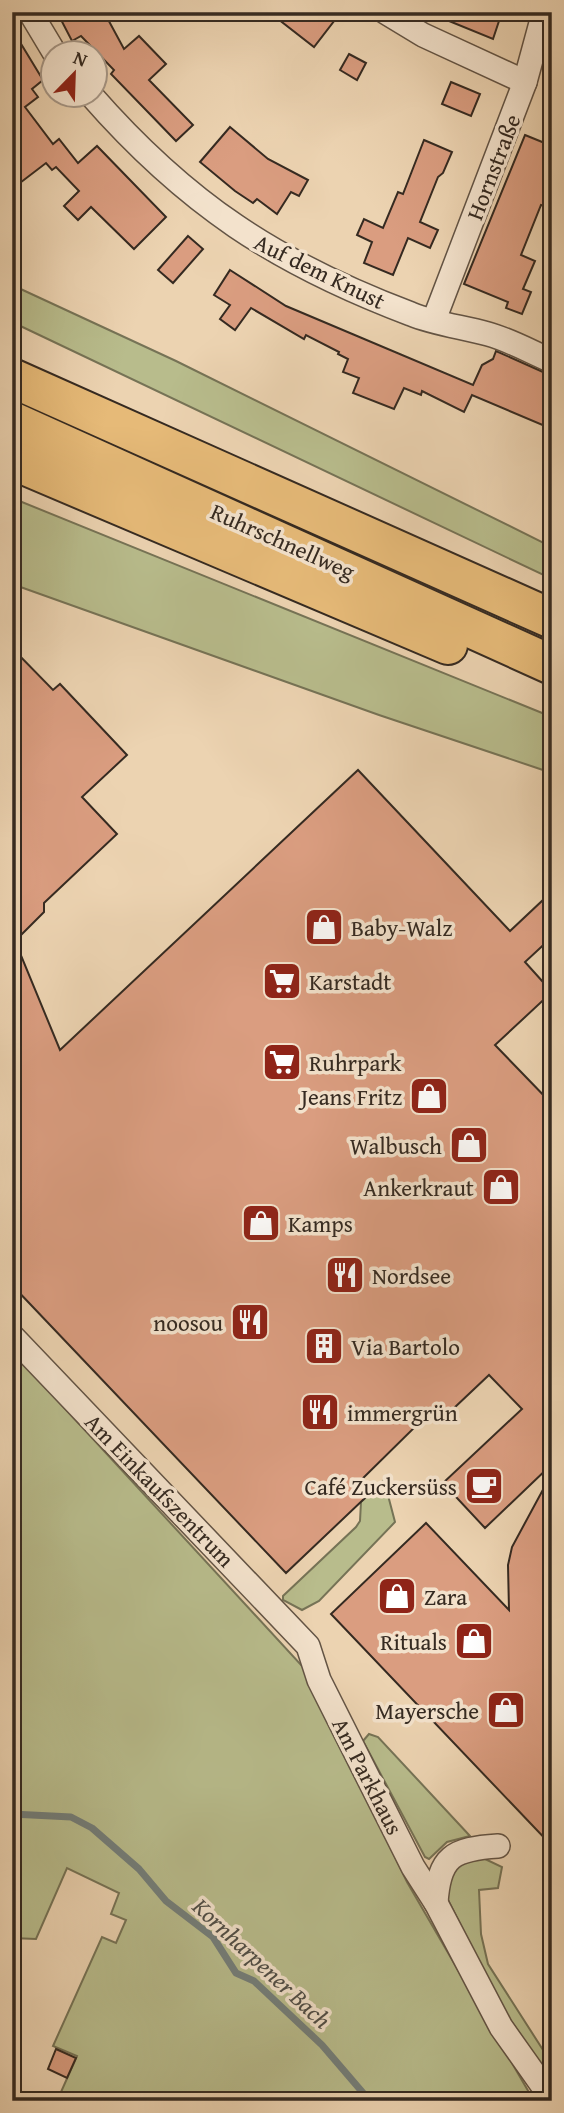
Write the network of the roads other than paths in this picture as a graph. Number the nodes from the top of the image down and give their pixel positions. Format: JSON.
{"nodes":[{"id":1,"x":30,"y":12,"type":"edge"},
{"id":2,"x":385,"y":12,"type":"edge"},
{"id":3,"x":544,"y":12,"type":"edge"},
{"id":4,"x":46,"y":38,"type":"edge"},
{"id":5,"x":525,"y":82,"type":"junction"},
{"id":6,"x":104,"y":108,"type":"edge"},
{"id":7,"x":434,"y":320,"type":"junction"},
{"id":8,"x":12,"y":358,"type":"edge"},
{"id":9,"x":552,"y":361,"type":"edge"},
{"id":10,"x":12,"y":378,"type":"edge"},
{"id":11,"x":12,"y":421,"type":"edge"},
{"id":12,"x":115,"y":422,"type":"junction"},
{"id":13,"x":12,"y":460,"type":"edge"},
{"id":14,"x":552,"y":618,"type":"edge"},
{"id":15,"x":552,"y":665,"type":"edge"},
{"id":16,"x":552,"y":689,"type":"edge"},
{"id":17,"x":12,"y":1336,"type":"edge"},
{"id":18,"x":308,"y":1646,"type":"joint"},
{"id":19,"x":498,"y":1846,"type":"dead end"},
{"id":20,"x":436,"y":1903,"type":"junction"},
{"id":21,"x":552,"y":2099,"type":"edge"}],
"edges":[{"from":1,"to":4,"type":"street"},
{"from":2,"to":5,"type":"street"},
{"from":3,"to":5,"type":"street","name":"Hornstraße"},
{"from":5,"to":7,"type":"street","name":"Hornstraße"},
{"from":6,"to":7,"type":"street","name":"Auf dem Knust"},
{"from":7,"to":9,"type":"street","name":"Auf dem Knust"},
{"from":8,"to":12,"type":"highway"},
{"from":10,"to":12,"type":"highway","name":"Ruhrschnellweg"},
{"from":11,"to":15,"type":"highway","name":"Ruhrschnellweg"},
{"from":12,"to":14,"type":"highway","name":"Ruhrschnellweg"},
{"from":13,"to":16,"type":"highway"},
{"from":17,"to":18,"type":"street","name":"Am Einkaufszentrum"},
{"from":18,"to":20,"type":"street","name":"Am Parkhaus"},
{"from":19,"to":20,"type":"street"},
{"from":20,"to":21,"type":"street","name":"Am Parkhaus"}]}
